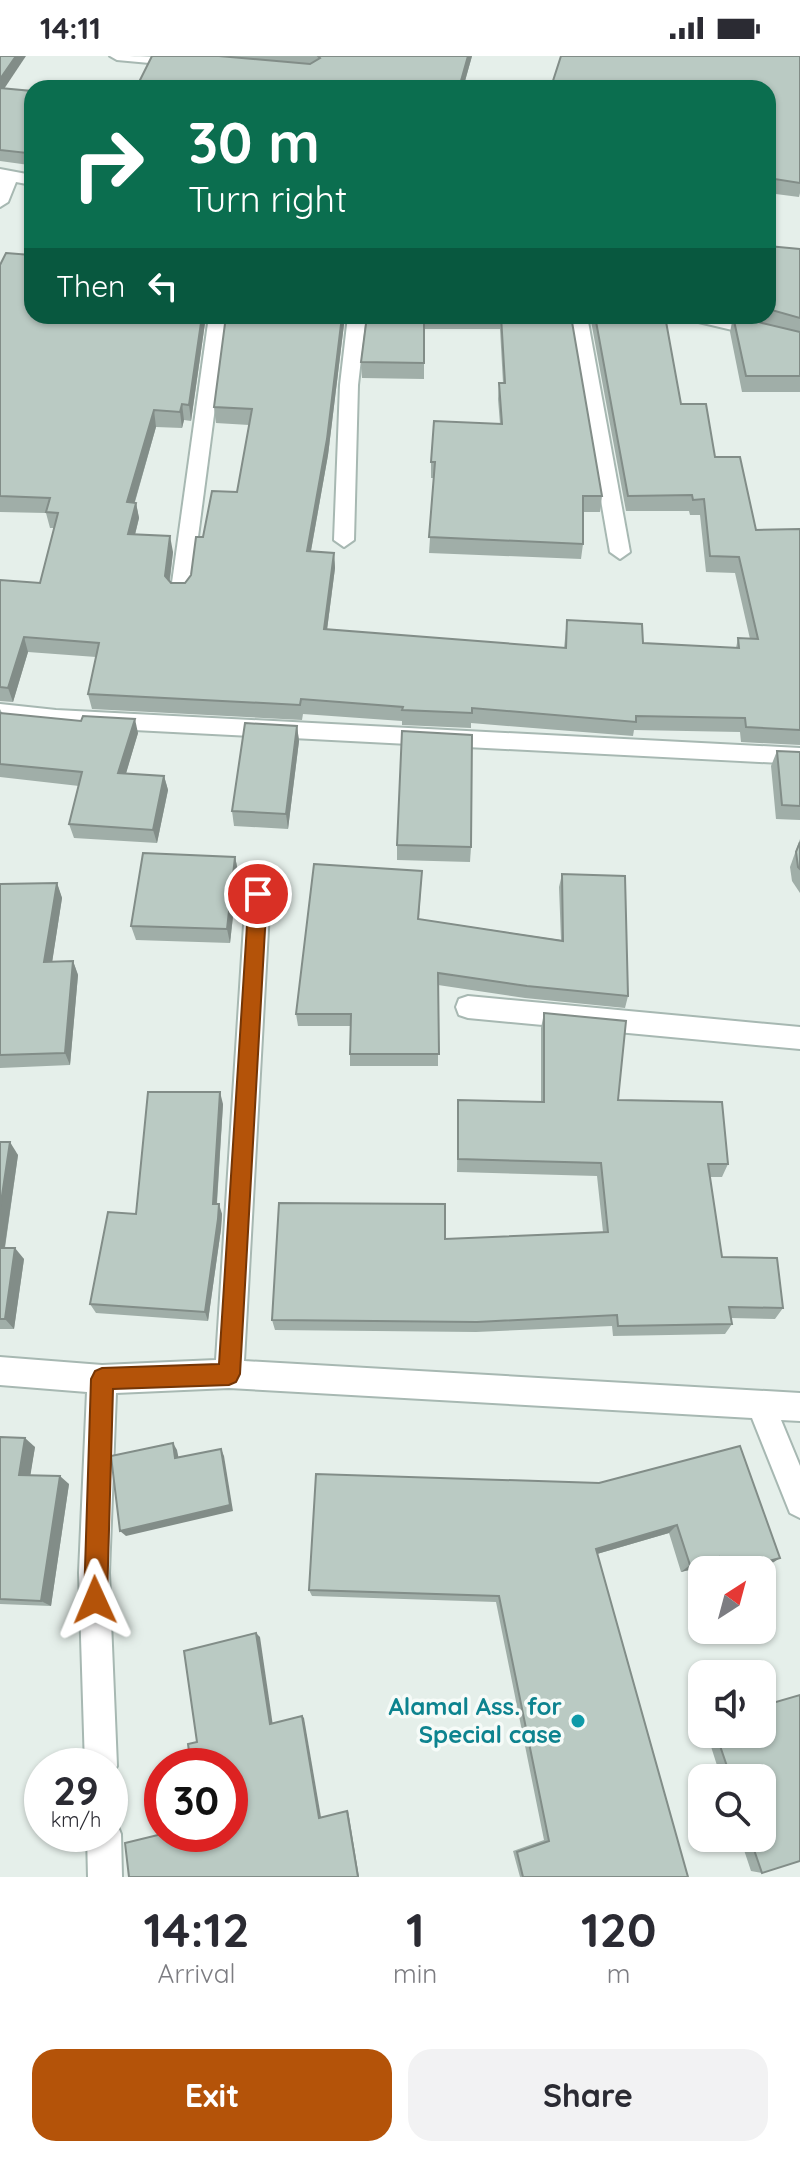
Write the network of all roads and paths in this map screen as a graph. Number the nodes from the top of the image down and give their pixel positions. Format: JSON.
{"nodes":[{"id":1,"x":117,"y":56,"type":"edge"},
{"id":2,"x":192,"y":63,"type":"edge"},
{"id":3,"x":6,"y":175,"type":"edge"},
{"id":4,"x":0,"y":202,"type":"edge"},
{"id":5,"x":217,"y":324,"type":"edge"},
{"id":6,"x":356,"y":324,"type":"edge"},
{"id":7,"x":579,"y":324,"type":"edge"},
{"id":8,"x":729,"y":324,"type":"edge"},
{"id":9,"x":800,"y":341,"type":"edge"},
{"id":10,"x":344,"y":540,"type":"dead end"},
{"id":11,"x":620,"y":552,"type":"dead end"},
{"id":12,"x":181,"y":590,"type":"edge"},
{"id":13,"x":0,"y":712,"type":"edge"},
{"id":14,"x":800,"y":756,"type":"edge"},
{"id":15,"x":258,"y":894,"type":"dead end"},
{"id":16,"x":468,"y":1007,"type":"dead end"},
{"id":17,"x":800,"y":1038,"type":"edge"},
{"id":18,"x":0,"y":1371,"type":"edge"},
{"id":19,"x":229,"y":1374,"type":"junction"},
{"id":20,"x":102,"y":1379,"type":"junction"},
{"id":21,"x":761,"y":1405,"type":"junction"},
{"id":22,"x":800,"y":1407,"type":"edge"},
{"id":23,"x":800,"y":1503,"type":"edge"},
{"id":24,"x":100,"y":1748,"type":"edge"},
{"id":25,"x":104,"y":1852,"type":"edge"},
{"id":26,"x":105,"y":1877,"type":"edge"}],
"edges":[{"from":1,"to":2,"type":"street"},
{"from":3,"to":4,"type":"street"},
{"from":5,"to":12,"type":"street"},
{"from":6,"to":10,"type":"street"},
{"from":7,"to":11,"type":"street"},
{"from":8,"to":9,"type":"street"},
{"from":13,"to":14,"type":"street"},
{"from":15,"to":19,"type":"street"},
{"from":16,"to":17,"type":"street"},
{"from":18,"to":20,"type":"street"},
{"from":19,"to":20,"type":"street"},
{"from":19,"to":21,"type":"street"},
{"from":20,"to":24,"type":"street"},
{"from":21,"to":22,"type":"street"},
{"from":21,"to":23,"type":"street"},
{"from":25,"to":26,"type":"street"}]}
